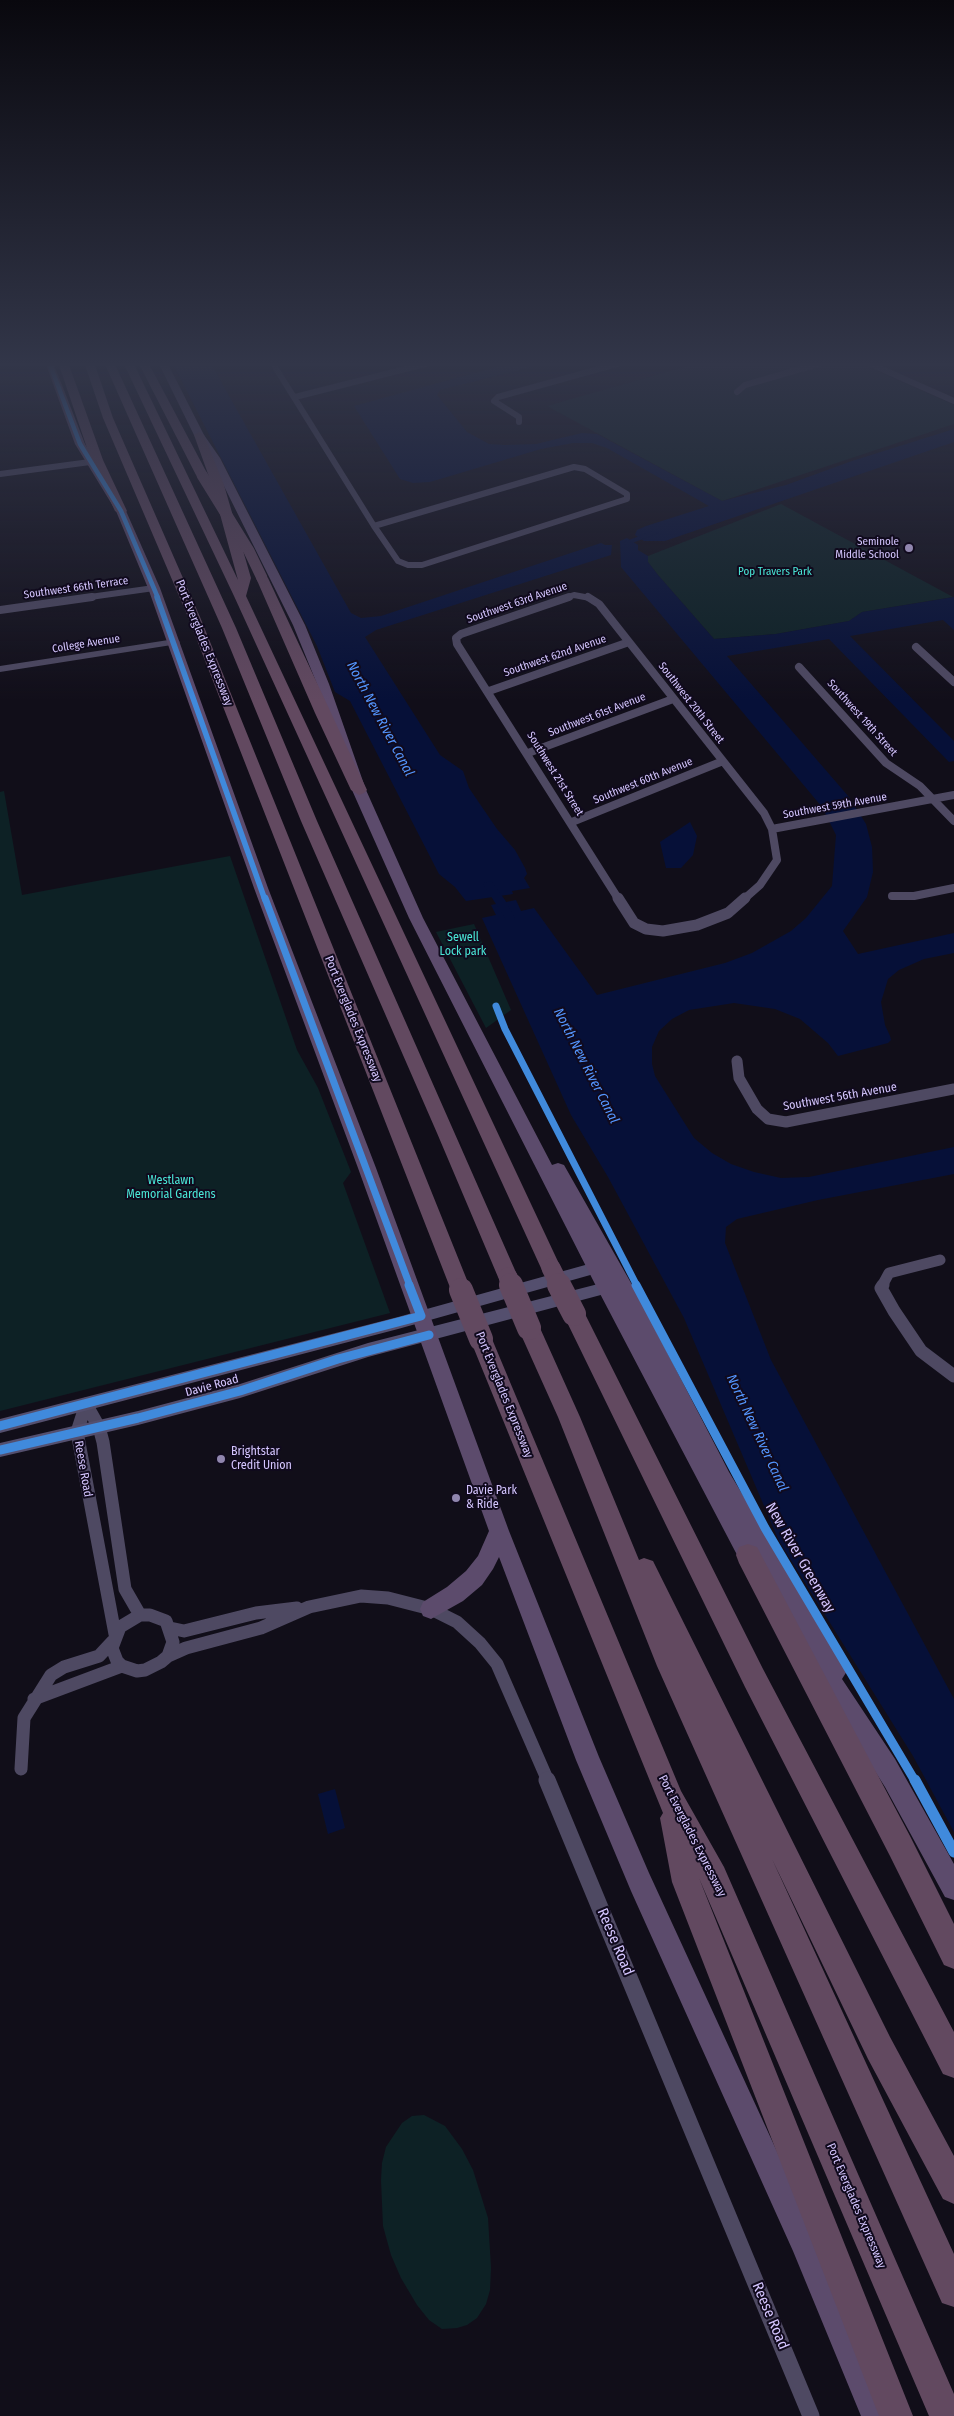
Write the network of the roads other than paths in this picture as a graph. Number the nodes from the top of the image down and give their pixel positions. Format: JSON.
{"nodes":[{"id":1,"x":98,"y":475,"type":"edge"},
{"id":2,"x":104,"y":475,"type":"edge"},
{"id":3,"x":133,"y":475,"type":"edge"},
{"id":4,"x":160,"y":475,"type":"edge"},
{"id":5,"x":182,"y":475,"type":"edge"},
{"id":6,"x":202,"y":475,"type":"edge"},
{"id":7,"x":214,"y":475,"type":"edge"},
{"id":8,"x":223,"y":475,"type":"edge"},
{"id":9,"x":342,"y":475,"type":"edge"},
{"id":10,"x":551,"y":475,"type":"edge"},
{"id":11,"x":594,"y":475,"type":"edge"},
{"id":12,"x":121,"y":511,"type":"junction"},
{"id":13,"x":374,"y":526,"type":"junction"},
{"id":14,"x":154,"y":588,"type":"junction"},
{"id":15,"x":240,"y":596,"type":"junction"},
{"id":16,"x":587,"y":596,"type":"joint"},
{"id":17,"x":0,"y":610,"type":"edge"},
{"id":18,"x":456,"y":638,"type":"joint"},
{"id":19,"x":175,"y":642,"type":"junction"},
{"id":20,"x":629,"y":642,"type":"junction"},
{"id":21,"x":916,"y":646,"type":"dead end"},
{"id":22,"x":800,"y":667,"type":"dead end"},
{"id":23,"x":0,"y":669,"type":"edge"},
{"id":24,"x":954,"y":682,"type":"edge"},
{"id":25,"x":489,"y":692,"type":"junction"},
{"id":26,"x":673,"y":699,"type":"junction"},
{"id":27,"x":528,"y":753,"type":"junction"},
{"id":28,"x":723,"y":761,"type":"junction"},
{"id":29,"x":359,"y":790,"type":"junction"},
{"id":30,"x":954,"y":795,"type":"edge"},
{"id":31,"x":933,"y":799,"type":"junction"},
{"id":32,"x":954,"y":821,"type":"edge"},
{"id":33,"x":572,"y":822,"type":"junction"},
{"id":34,"x":772,"y":829,"type":"junction"},
{"id":35,"x":954,"y":888,"type":"edge"},
{"id":36,"x":892,"y":896,"type":"dead end"},
{"id":37,"x":634,"y":923,"type":"joint"},
{"id":38,"x":476,"y":1037,"type":"junction"},
{"id":39,"x":737,"y":1061,"type":"dead end"},
{"id":40,"x":954,"y":1089,"type":"edge"},
{"id":41,"x":940,"y":1260,"type":"dead end"},
{"id":42,"x":596,"y":1268,"type":"junction"},
{"id":43,"x":606,"y":1288,"type":"junction"},
{"id":44,"x":421,"y":1316,"type":"junction"},
{"id":45,"x":428,"y":1335,"type":"junction"},
{"id":46,"x":954,"y":1376,"type":"edge"},
{"id":47,"x":86,"y":1404,"type":"junction"},
{"id":48,"x":569,"y":1417,"type":"junction"},
{"id":49,"x":0,"y":1426,"type":"edge"},
{"id":50,"x":99,"y":1427,"type":"junction"},
{"id":51,"x":77,"y":1432,"type":"junction"},
{"id":52,"x":0,"y":1450,"type":"edge"},
{"id":53,"x":499,"y":1531,"type":"junction"},
{"id":54,"x":748,"y":1555,"type":"junction"},
{"id":55,"x":309,"y":1607,"type":"junction"},
{"id":56,"x":431,"y":1609,"type":"junction"},
{"id":57,"x":140,"y":1615,"type":"junction"},
{"id":58,"x":170,"y":1628,"type":"junction"},
{"id":59,"x":114,"y":1637,"type":"junction"},
{"id":60,"x":168,"y":1656,"type":"junction"},
{"id":61,"x":122,"y":1666,"type":"junction"},
{"id":62,"x":34,"y":1699,"type":"junction"},
{"id":63,"x":21,"y":1770,"type":"dead end"},
{"id":64,"x":892,"y":1778,"type":"junction"},
{"id":65,"x":671,"y":1801,"type":"junction"},
{"id":66,"x":954,"y":1888,"type":"edge"},
{"id":67,"x":954,"y":1955,"type":"edge"},
{"id":68,"x":954,"y":2063,"type":"edge"},
{"id":69,"x":954,"y":2188,"type":"edge"},
{"id":70,"x":954,"y":2291,"type":"edge"},
{"id":71,"x":812,"y":2416,"type":"edge"},
{"id":72,"x":876,"y":2416,"type":"edge"},
{"id":73,"x":896,"y":2416,"type":"edge"},
{"id":74,"x":946,"y":2416,"type":"edge"}],
"edges":[{"from":1,"to":12,"type":"main road"},
{"from":2,"to":12,"type":"highway"},
{"from":3,"to":65,"type":"highway","name":"Port Everglades Expressway","bridge":true},
{"from":4,"to":48,"type":"highway","bridge":true},
{"from":5,"to":15,"type":"highway"},
{"from":6,"to":29,"type":"highway","bridge":true},
{"from":7,"to":15,"type":"highway"},
{"from":8,"to":29,"type":"main road"},
{"from":9,"to":13,"type":"street"},
{"from":10,"to":13,"type":"street"},
{"from":11,"to":13,"type":"street"},
{"from":12,"to":14,"type":"main road"},
{"from":14,"to":17,"type":"street","name":"Southwest 66th Terrace"},
{"from":14,"to":19,"type":"main road"},
{"from":15,"to":68,"type":"highway","bridge":true},
{"from":16,"to":18,"type":"street","name":"Southwest 63rd Avenue"},
{"from":16,"to":20,"type":"street","name":"Southwest 20th Street"},
{"from":18,"to":25,"type":"street","name":"Southwest 21st Street"},
{"from":19,"to":23,"type":"street","name":"College Avenue"},
{"from":19,"to":44,"type":"main road"},
{"from":20,"to":25,"type":"street","name":"Southwest 62nd Avenue"},
{"from":20,"to":26,"type":"street","name":"Southwest 20th Street"},
{"from":21,"to":24,"type":"street"},
{"from":22,"to":31,"type":"street","name":"Southwest 19th Street"},
{"from":25,"to":27,"type":"street","name":"Southwest 21st Street"},
{"from":26,"to":27,"type":"street","name":"Southwest 61st Avenue"},
{"from":26,"to":28,"type":"street","name":"Southwest 20th Street"},
{"from":27,"to":33,"type":"street","name":"Southwest 21st Street"},
{"from":28,"to":33,"type":"street","name":"Southwest 60th Avenue"},
{"from":28,"to":34,"type":"street","name":"Southwest 20th Street"},
{"from":29,"to":38,"type":"main road"},
{"from":30,"to":31,"type":"street","name":"Southwest 59th Avenue"},
{"from":31,"to":32,"type":"street","name":"Southwest 19th Street"},
{"from":31,"to":34,"type":"street","name":"Southwest 59th Avenue"},
{"from":33,"to":37,"type":"street","name":"Southwest 21st Street"},
{"from":34,"to":37,"type":"street","name":"Southwest 59th Avenue"},
{"from":35,"to":36,"type":"street"},
{"from":38,"to":42,"type":"main road"},
{"from":38,"to":64,"type":"main road"},
{"from":39,"to":40,"type":"street","name":"Southwest 56th Avenue"},
{"from":41,"to":46,"type":"street"},
{"from":42,"to":43,"type":"main road"},
{"from":42,"to":44,"type":"main road","name":"Davie Road"},
{"from":43,"to":45,"type":"main road","name":"Davie Road"},
{"from":43,"to":54,"type":"main road"},
{"from":44,"to":45,"type":"main road"},
{"from":44,"to":47,"type":"main road","name":"Davie Road"},
{"from":45,"to":50,"type":"main road","name":"Davie Road"},
{"from":45,"to":53,"type":"main road"},
{"from":47,"to":49,"type":"main road","name":"Davie Road"},
{"from":47,"to":50,"type":"street","name":"Reese Road"},
{"from":47,"to":51,"type":"street","name":"Reese Road"},
{"from":48,"to":69,"type":"highway"},
{"from":48,"to":70,"type":"highway"},
{"from":50,"to":51,"type":"main road","name":"Davie Road"},
{"from":50,"to":57,"type":"street","name":"Reese Road"},
{"from":51,"to":52,"type":"main road","name":"Davie Road"},
{"from":51,"to":59,"type":"street","name":"Reese Road"},
{"from":53,"to":56,"type":"main road"},
{"from":53,"to":72,"type":"main road"},
{"from":54,"to":64,"type":"main road"},
{"from":54,"to":67,"type":"highway"},
{"from":55,"to":56,"type":"street","name":"Reese Road"},
{"from":55,"to":58,"type":"street","name":"Reese Road"},
{"from":55,"to":60,"type":"street","name":"Reese Road"},
{"from":56,"to":71,"type":"street","name":"Reese Road"},
{"from":57,"to":58,"type":"street"},
{"from":57,"to":59,"type":"street"},
{"from":58,"to":60,"type":"street"},
{"from":59,"to":61,"type":"street"},
{"from":59,"to":62,"type":"street"},
{"from":60,"to":61,"type":"street"},
{"from":61,"to":62,"type":"street"},
{"from":62,"to":63,"type":"street"},
{"from":64,"to":66,"type":"main road"},
{"from":65,"to":73,"type":"highway"},
{"from":65,"to":74,"type":"highway","name":"Port Everglades Expressway"}]}
